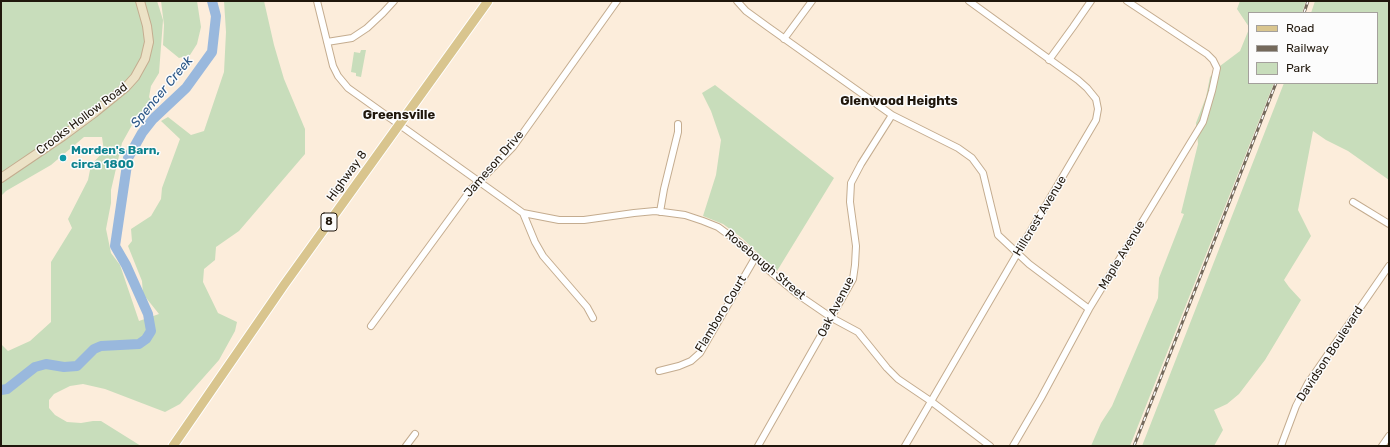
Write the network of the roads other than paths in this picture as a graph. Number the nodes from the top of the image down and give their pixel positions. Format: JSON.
{"nodes":[{"id":1,"x":140,"y":1,"type":"edge"},
{"id":2,"x":317,"y":1,"type":"edge"},
{"id":3,"x":394,"y":1,"type":"edge"},
{"id":4,"x":488,"y":1,"type":"edge"},
{"id":5,"x":617,"y":1,"type":"edge"},
{"id":6,"x":737,"y":1,"type":"edge"},
{"id":7,"x":812,"y":1,"type":"edge"},
{"id":8,"x":969,"y":1,"type":"edge"},
{"id":9,"x":1091,"y":1,"type":"edge"},
{"id":10,"x":1127,"y":1,"type":"edge"},
{"id":11,"x":784,"y":39,"type":"junction"},
{"id":12,"x":326,"y":42,"type":"junction"},
{"id":13,"x":1049,"y":60,"type":"junction"},
{"id":14,"x":892,"y":115,"type":"junction"},
{"id":15,"x":678,"y":124,"type":"dead end"},
{"id":16,"x":400,"y":125,"type":"junction"},
{"id":17,"x":1,"y":178,"type":"edge"},
{"id":18,"x":479,"y":182,"type":"junction"},
{"id":19,"x":1353,"y":202,"type":"dead end"},
{"id":20,"x":660,"y":212,"type":"junction"},
{"id":21,"x":523,"y":213,"type":"junction"},
{"id":22,"x":1389,"y":224,"type":"edge"},
{"id":23,"x":1017,"y":254,"type":"junction"},
{"id":24,"x":755,"y":258,"type":"junction"},
{"id":25,"x":1389,"y":266,"type":"edge"},
{"id":26,"x":1089,"y":309,"type":"junction"},
{"id":27,"x":593,"y":318,"type":"dead end"},
{"id":28,"x":832,"y":318,"type":"junction"},
{"id":29,"x":371,"y":326,"type":"dead end"},
{"id":30,"x":659,"y":371,"type":"dead end"},
{"id":31,"x":932,"y":402,"type":"junction"},
{"id":32,"x":415,"y":434,"type":"dead end"},
{"id":33,"x":1389,"y":436,"type":"edge"},
{"id":34,"x":173,"y":446,"type":"edge"},
{"id":35,"x":406,"y":446,"type":"edge"},
{"id":36,"x":758,"y":446,"type":"edge"},
{"id":37,"x":905,"y":446,"type":"edge"},
{"id":38,"x":990,"y":446,"type":"edge"},
{"id":39,"x":1013,"y":446,"type":"edge"},
{"id":40,"x":1280,"y":446,"type":"edge"},
{"id":41,"x":1382,"y":446,"type":"edge"}],
"edges":[{"from":1,"to":17,"type":"street","name":"Crooks Hollow Road"},
{"from":2,"to":12,"type":"street","name":"Rosebough Street"},
{"from":3,"to":12,"type":"street"},
{"from":4,"to":16,"type":"main road","name":"Highway 8","number":"8"},
{"from":5,"to":18,"type":"street","name":"Jameson Drive"},
{"from":6,"to":11,"type":"street"},
{"from":7,"to":11,"type":"street"},
{"from":8,"to":13,"type":"street","name":"Hillcrest Avenue"},
{"from":9,"to":13,"type":"street"},
{"from":10,"to":26,"type":"street","name":"Maple Avenue"},
{"from":11,"to":14,"type":"street"},
{"from":12,"to":16,"type":"street","name":"Rosebough Street"},
{"from":13,"to":23,"type":"street","name":"Hillcrest Avenue"},
{"from":14,"to":23,"type":"street"},
{"from":14,"to":28,"type":"street","name":"Oak Avenue"},
{"from":15,"to":20,"type":"street"},
{"from":16,"to":18,"type":"street","name":"Rosebough Street"},
{"from":16,"to":34,"type":"main road","name":"Highway 8","number":"8"},
{"from":18,"to":21,"type":"street","name":"Rosebough Street"},
{"from":18,"to":29,"type":"street","name":"Jameson Drive"},
{"from":19,"to":22,"type":"street"},
{"from":20,"to":21,"type":"street","name":"Rosebough Street"},
{"from":20,"to":24,"type":"street","name":"Rosebough Street"},
{"from":21,"to":27,"type":"street"},
{"from":23,"to":26,"type":"street"},
{"from":23,"to":31,"type":"street","name":"Hillcrest Avenue"},
{"from":24,"to":28,"type":"street","name":"Rosebough Street"},
{"from":24,"to":30,"type":"street","name":"Flamboro Court"},
{"from":25,"to":40,"type":"street","name":"Davidson Boulevard"},
{"from":26,"to":39,"type":"street","name":"Maple Avenue"},
{"from":28,"to":31,"type":"street","name":"Rosebough Street"},
{"from":28,"to":36,"type":"street","name":"Oak Avenue"},
{"from":31,"to":37,"type":"street","name":"Hillcrest Avenue"},
{"from":31,"to":38,"type":"street","name":"Rosebough Street"},
{"from":32,"to":35,"type":"street"},
{"from":33,"to":41,"type":"street"}]}
